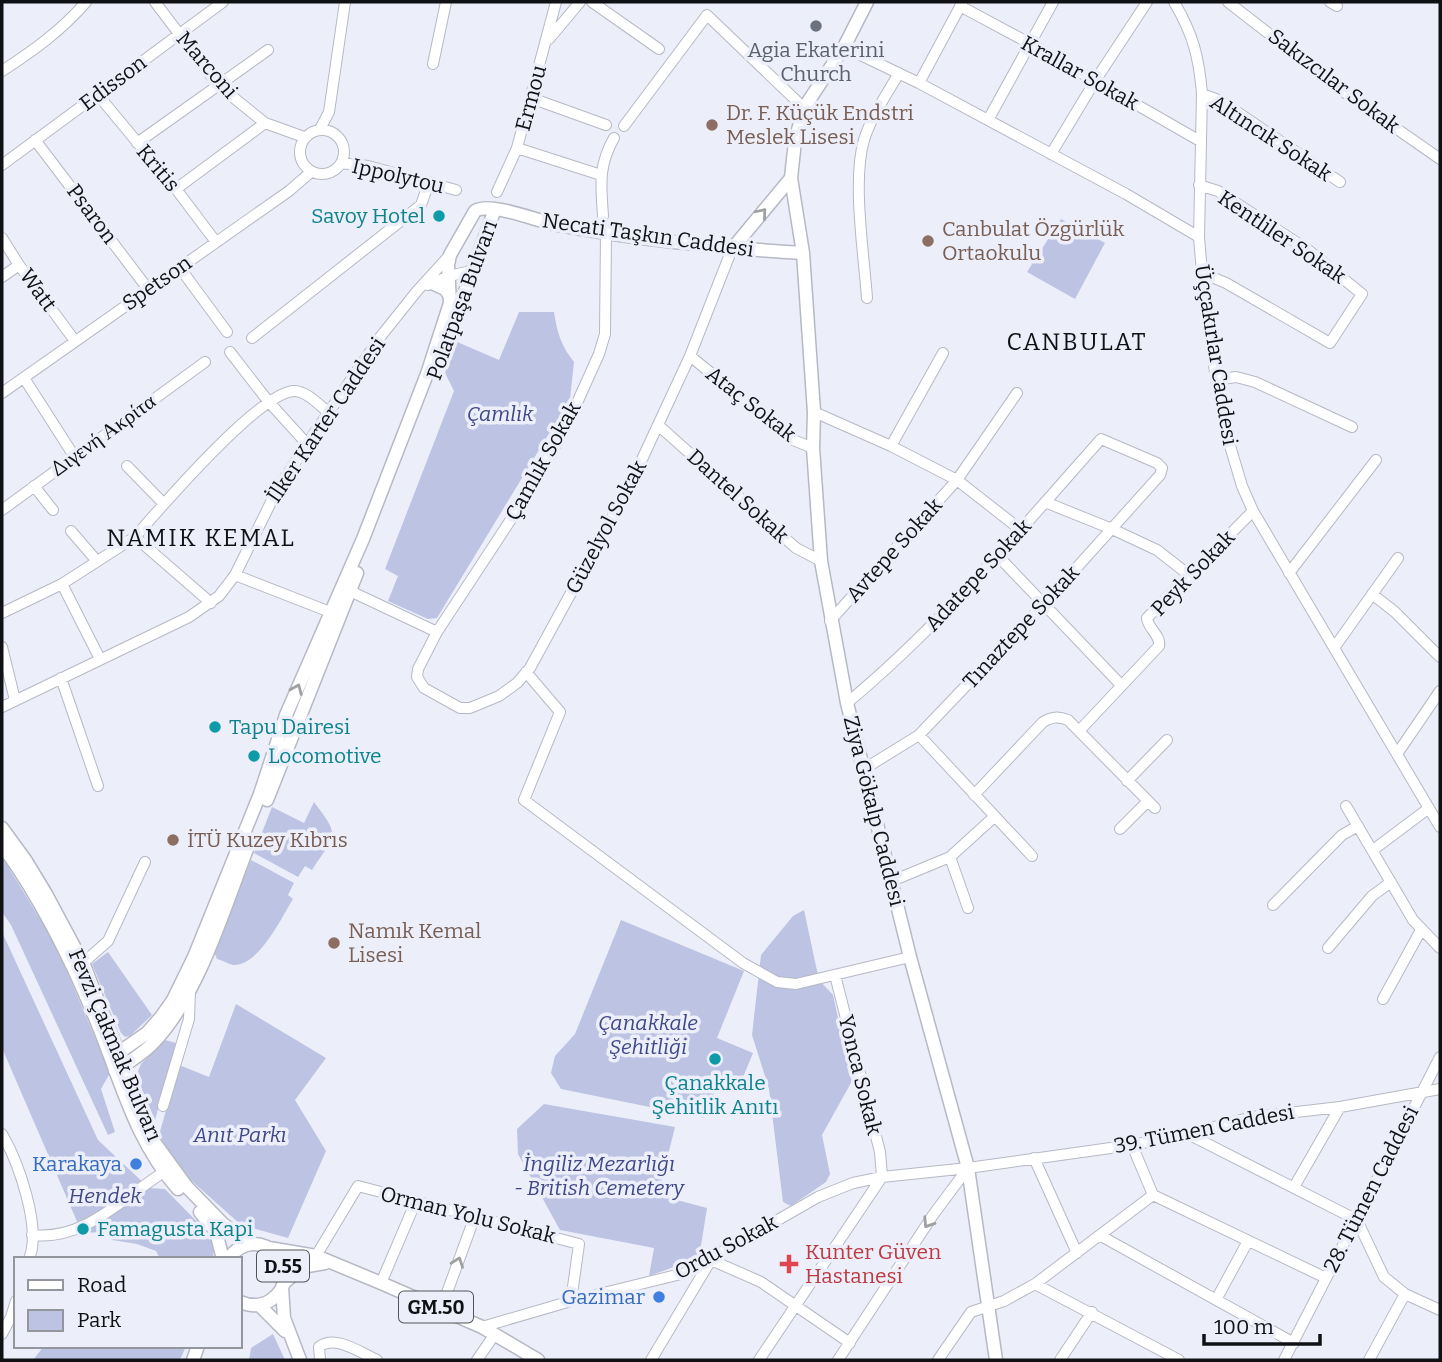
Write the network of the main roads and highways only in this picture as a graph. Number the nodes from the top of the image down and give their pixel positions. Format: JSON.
{"nodes":[{"id":1,"x":866,"y":2,"type":"edge"},
{"id":2,"x":791,"y":178,"type":"junction"},
{"id":3,"x":495,"y":209,"type":"junction"},
{"id":4,"x":732,"y":249,"type":"junction"},
{"id":5,"x":803,"y":253,"type":"junction"},
{"id":6,"x":432,"y":283,"type":"road end"},
{"id":7,"x":450,"y":296,"type":"junction"},
{"id":8,"x":264,"y":796,"type":"junction"},
{"id":9,"x":2,"y":828,"type":"edge"},
{"id":10,"x":2,"y":845,"type":"edge"},
{"id":11,"x":118,"y":1062,"type":"junction"},
{"id":12,"x":251,"y":1244,"type":"junction"},
{"id":13,"x":269,"y":1248,"type":"junction"},
{"id":14,"x":224,"y":1257,"type":"edge"},
{"id":15,"x":227,"y":1257,"type":"edge"},
{"id":16,"x":329,"y":1263,"type":"junction"},
{"id":17,"x":283,"y":1285,"type":"junction"},
{"id":18,"x":247,"y":1305,"type":"edge"},
{"id":19,"x":289,"y":1337,"type":"junction"},
{"id":20,"x":300,"y":1360,"type":"edge"},
{"id":21,"x":538,"y":1360,"type":"edge"},
{"id":22,"x":996,"y":1360,"type":"edge"}],
"edges":[{"from":1,"to":2,"type":"main road","name":"Ziya Gökalp Caddesi"},
{"from":4,"to":2,"type":"main road","one_way":true},
{"from":2,"to":5,"type":"main road","name":"Ziya Gökalp Caddesi"},
{"from":3,"to":4,"type":"main road","name":"Necati Taşkın Caddesi"},
{"from":3,"to":7,"type":"main road","name":"Polatpaşa Bulvarı"},
{"from":3,"to":8,"type":"main road","name":"Polatpaşa Bulvarı"},
{"from":4,"to":5,"type":"main road","name":"Necati Taşkın Caddesi"},
{"from":5,"to":22,"type":"main road","name":"Ziya Gökalp Caddesi"},
{"from":6,"to":7,"type":"main road"},
{"from":8,"to":7,"type":"main road","name":"Polatpaşa Bulvarı","one_way":true},
{"from":8,"to":11,"type":"main road","name":"Polatpaşa Bulvarı"},
{"from":8,"to":11,"type":"main road","name":"Polatpaşa Bulvarı"},
{"from":9,"to":11,"type":"main road","name":"Fevzi Çakmak Bulvarı"},
{"from":10,"to":11,"type":"main road","name":"Fevzi Çakmak Bulvarı"},
{"from":11,"to":12,"type":"main road","name":"Fevzi Çakmak Bulvarı"},
{"from":11,"to":14,"type":"main road","name":"Fevzi Çakmak Bulvarı"},
{"from":12,"to":13,"type":"main road","number":"D.55"},
{"from":12,"to":15,"type":"main road","number":"D.55"},
{"from":13,"to":16,"type":"main road","number":"GM.50"},
{"from":13,"to":17,"type":"main road","number":"D.55"},
{"from":16,"to":17,"type":"main road"},
{"from":16,"to":21,"type":"main road","number":"GM.50"},
{"from":17,"to":18,"type":"main road","number":"D.55"},
{"from":17,"to":19,"type":"main road"},
{"from":18,"to":19,"type":"main road"},
{"from":19,"to":20,"type":"main road"}]}
